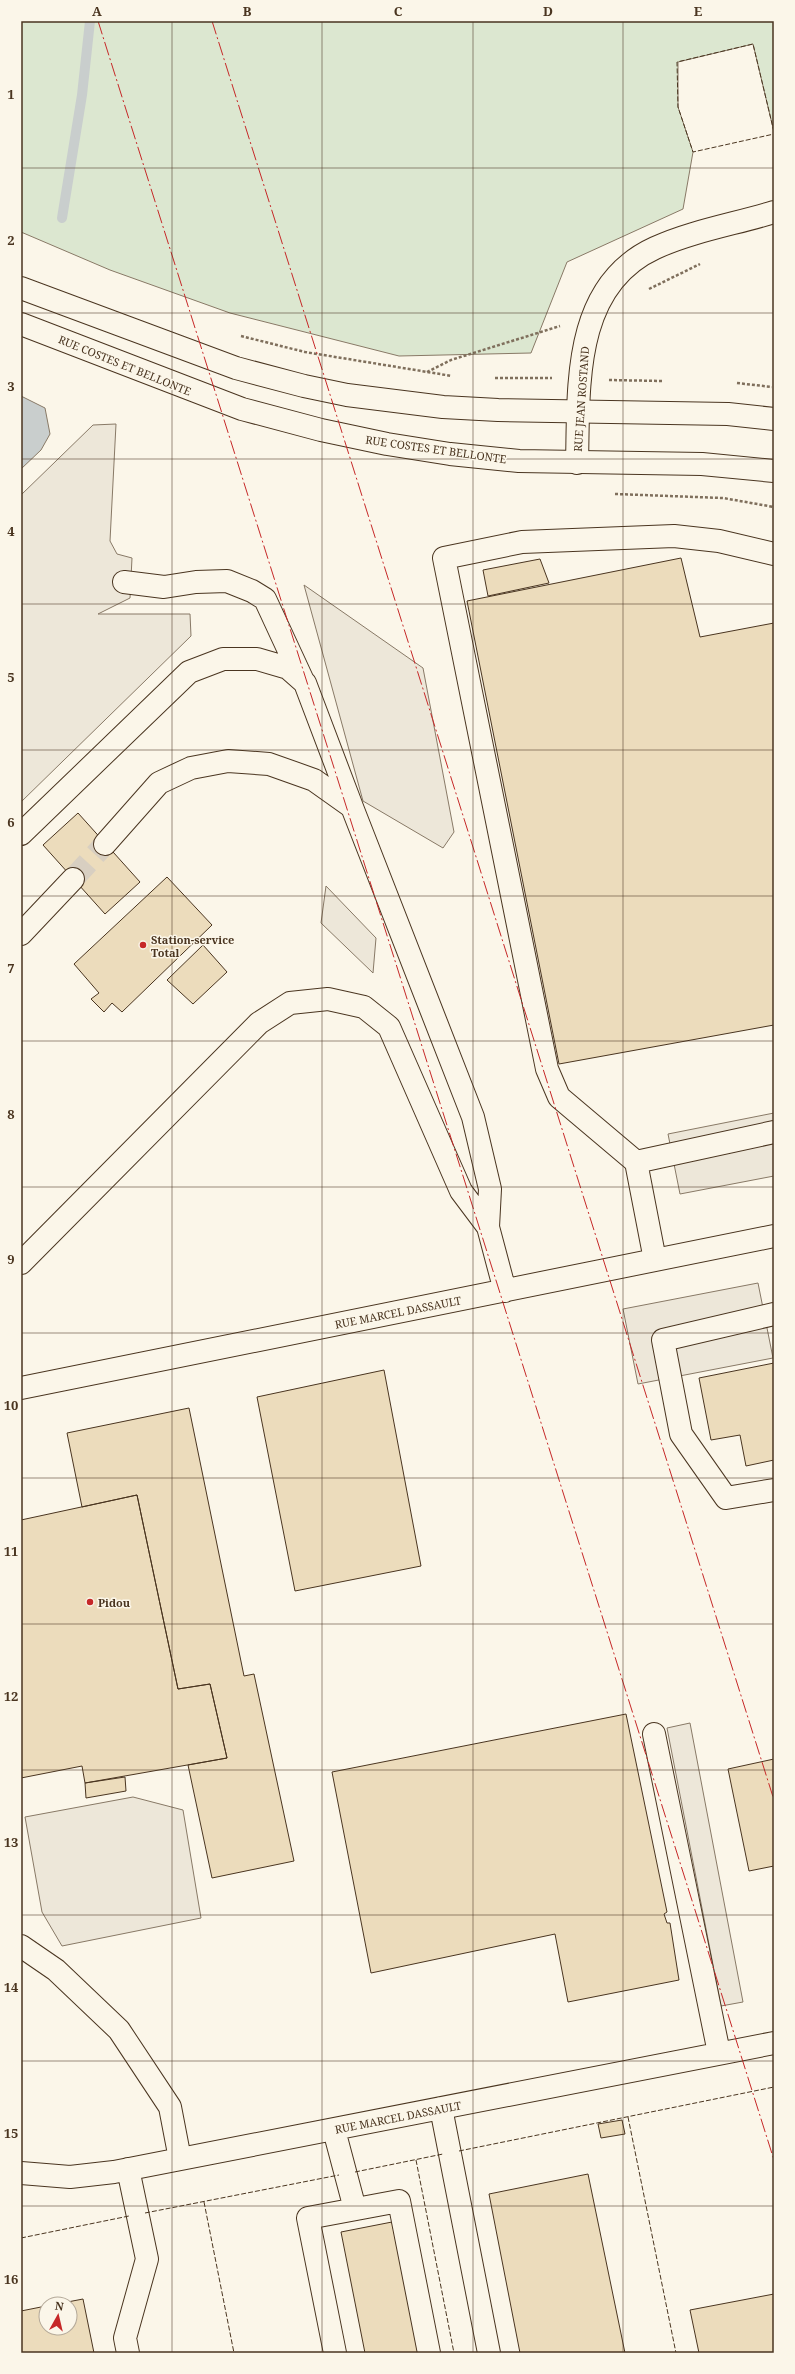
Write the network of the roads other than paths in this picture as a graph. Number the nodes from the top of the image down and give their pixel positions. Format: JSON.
{"nodes":[{"id":1,"x":774,"y":212,"type":"edge"},
{"id":2,"x":21,"y":288,"type":"edge"},
{"id":3,"x":21,"y":324,"type":"edge"},
{"id":4,"x":578,"y":413,"type":"junction"},
{"id":5,"x":774,"y":419,"type":"edge"},
{"id":6,"x":577,"y":463,"type":"junction"},
{"id":7,"x":774,"y":471,"type":"edge"},
{"id":8,"x":774,"y":554,"type":"edge"},
{"id":9,"x":124,"y":582,"type":"dead end"},
{"id":10,"x":305,"y":684,"type":"junction"},
{"id":11,"x":352,"y":807,"type":"junction"},
{"id":12,"x":21,"y":834,"type":"edge"},
{"id":13,"x":105,"y":844,"type":"tunnel mouth"},
{"id":14,"x":73,"y":878,"type":"tunnel mouth"},
{"id":15,"x":21,"y":934,"type":"edge"},
{"id":16,"x":774,"y":1132,"type":"edge"},
{"id":17,"x":636,"y":1162,"type":"junction"},
{"id":18,"x":488,"y":1227,"type":"junction"},
{"id":19,"x":774,"y":1236,"type":"edge"},
{"id":20,"x":655,"y":1260,"type":"junction"},
{"id":21,"x":21,"y":1263,"type":"edge"},
{"id":22,"x":505,"y":1290,"type":"junction"},
{"id":23,"x":774,"y":1314,"type":"edge"},
{"id":24,"x":21,"y":1388,"type":"edge"},
{"id":25,"x":774,"y":1490,"type":"edge"},
{"id":26,"x":654,"y":1734,"type":"dead end"},
{"id":27,"x":22,"y":1942,"type":"edge"},
{"id":28,"x":774,"y":2043,"type":"edge"},
{"id":29,"x":720,"y":2053,"type":"junction"},
{"id":30,"x":441,"y":2108,"type":"junction"},
{"id":31,"x":334,"y":2130,"type":"junction"},
{"id":32,"x":180,"y":2159,"type":"junction"},
{"id":33,"x":128,"y":2170,"type":"junction"},
{"id":34,"x":21,"y":2173,"type":"edge"},
{"id":35,"x":355,"y":2209,"type":"junction"},
{"id":36,"x":128,"y":2353,"type":"edge"},
{"id":37,"x":335,"y":2353,"type":"edge"},
{"id":38,"x":429,"y":2353,"type":"edge"},
{"id":39,"x":489,"y":2353,"type":"edge"}],
"edges":[{"from":1,"to":4,"type":"street","name":"RUE JEAN ROSTAND"},
{"from":2,"to":4,"type":"street"},
{"from":3,"to":6,"type":"street","name":"RUE COSTES ET BELLONTE"},
{"from":4,"to":5,"type":"street"},
{"from":4,"to":6,"type":"street","name":"RUE JEAN ROSTAND"},
{"from":6,"to":7,"type":"street","name":"RUE COSTES ET BELLONTE"},
{"from":8,"to":17,"type":"street"},
{"from":9,"to":10,"type":"street"},
{"from":10,"to":11,"type":"street"},
{"from":10,"to":12,"type":"street"},
{"from":11,"to":13,"type":"street"},
{"from":11,"to":18,"type":"street"},
{"from":14,"to":15,"type":"street"},
{"from":16,"to":17,"type":"street"},
{"from":17,"to":20,"type":"street"},
{"from":18,"to":21,"type":"street"},
{"from":18,"to":22,"type":"street"},
{"from":19,"to":20,"type":"street","name":"RUE MARCEL DASSAULT"},
{"from":20,"to":22,"type":"street","name":"RUE MARCEL DASSAULT"},
{"from":22,"to":24,"type":"street","name":"RUE MARCEL DASSAULT"},
{"from":23,"to":25,"type":"street"},
{"from":26,"to":29,"type":"street"},
{"from":27,"to":32,"type":"street"},
{"from":28,"to":29,"type":"street","name":"RUE MARCEL DASSAULT"},
{"from":29,"to":30,"type":"street","name":"RUE MARCEL DASSAULT"},
{"from":30,"to":31,"type":"street","name":"RUE MARCEL DASSAULT"},
{"from":30,"to":39,"type":"street"},
{"from":31,"to":32,"type":"street","name":"RUE MARCEL DASSAULT"},
{"from":31,"to":35,"type":"street"},
{"from":32,"to":33,"type":"street","name":"RUE MARCEL DASSAULT"},
{"from":33,"to":34,"type":"street","name":"RUE MARCEL DASSAULT"},
{"from":33,"to":36,"type":"street"},
{"from":35,"to":37,"type":"street"},
{"from":35,"to":38,"type":"street"}]}
